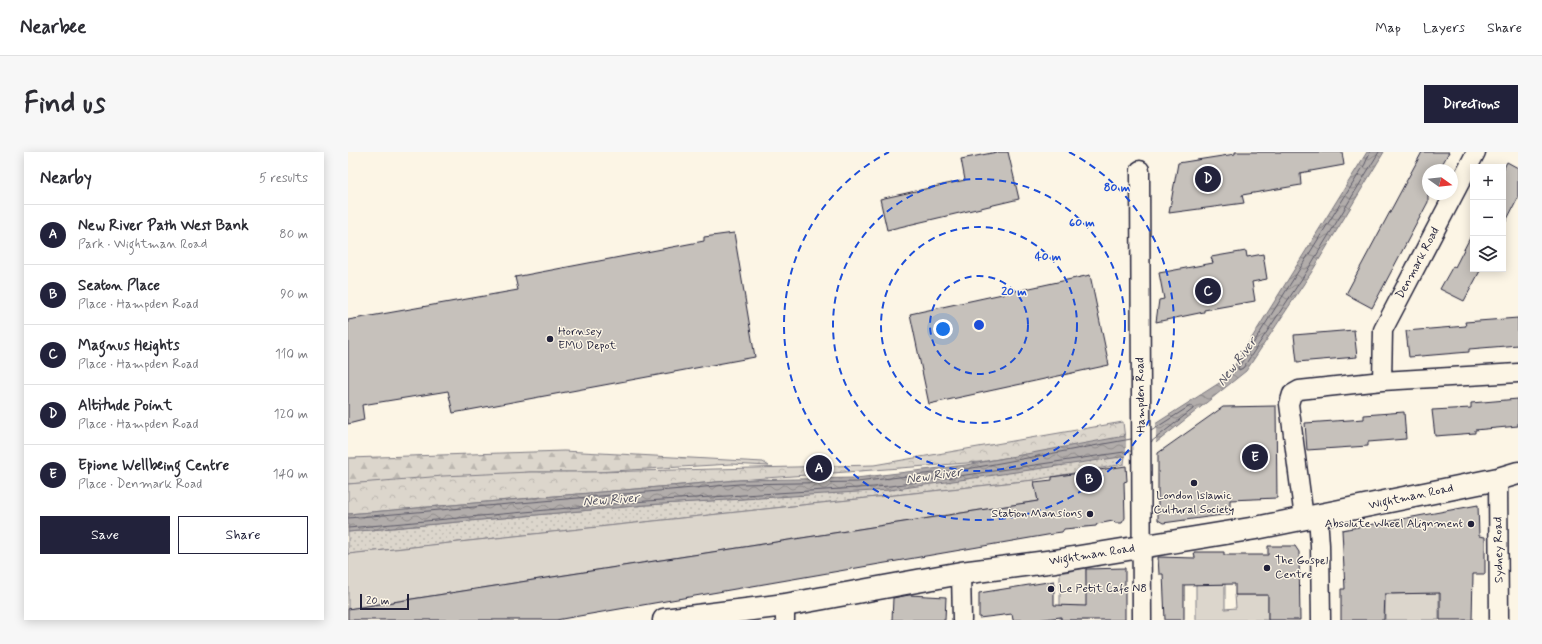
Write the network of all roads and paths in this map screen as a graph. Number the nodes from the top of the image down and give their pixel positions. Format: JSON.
{"nodes":[{"id":1,"x":1476,"y":152,"type":"edge"},
{"id":2,"x":1140,"y":170,"type":"dead end"},
{"id":3,"x":1518,"y":373,"type":"edge"},
{"id":4,"x":1382,"y":381,"type":"junction"},
{"id":5,"x":1508,"y":476,"type":"edge"},
{"id":6,"x":1311,"y":517,"type":"junction"},
{"id":7,"x":1142,"y":547,"type":"junction"},
{"id":8,"x":961,"y":573,"type":"junction"},
{"id":9,"x":785,"y":612,"type":"edge"},
{"id":10,"x":664,"y":620,"type":"edge"},
{"id":11,"x":962,"y":620,"type":"edge"},
{"id":12,"x":1142,"y":620,"type":"edge"},
{"id":13,"x":1321,"y":620,"type":"edge"},
{"id":14,"x":1499,"y":620,"type":"edge"}],
"edges":[{"from":1,"to":4,"type":"street","name":"Denmark Road"},
{"from":2,"to":7,"type":"street","name":"Hampden Road"},
{"from":3,"to":4,"type":"street"},
{"from":4,"to":6,"type":"street"},
{"from":5,"to":6,"type":"main road","name":"Wightman Road"},
{"from":5,"to":14,"type":"street","name":"Sydney Road"},
{"from":6,"to":7,"type":"main road","name":"Wightman Road"},
{"from":6,"to":13,"type":"street"},
{"from":7,"to":8,"type":"main road","name":"Wightman Road"},
{"from":7,"to":12,"type":"street","name":"Hampden Road"},
{"from":8,"to":9,"type":"main road","name":"Wightman Road"},
{"from":8,"to":11,"type":"street"},
{"from":9,"to":10,"type":"main road","name":"Wightman Road"}]}
